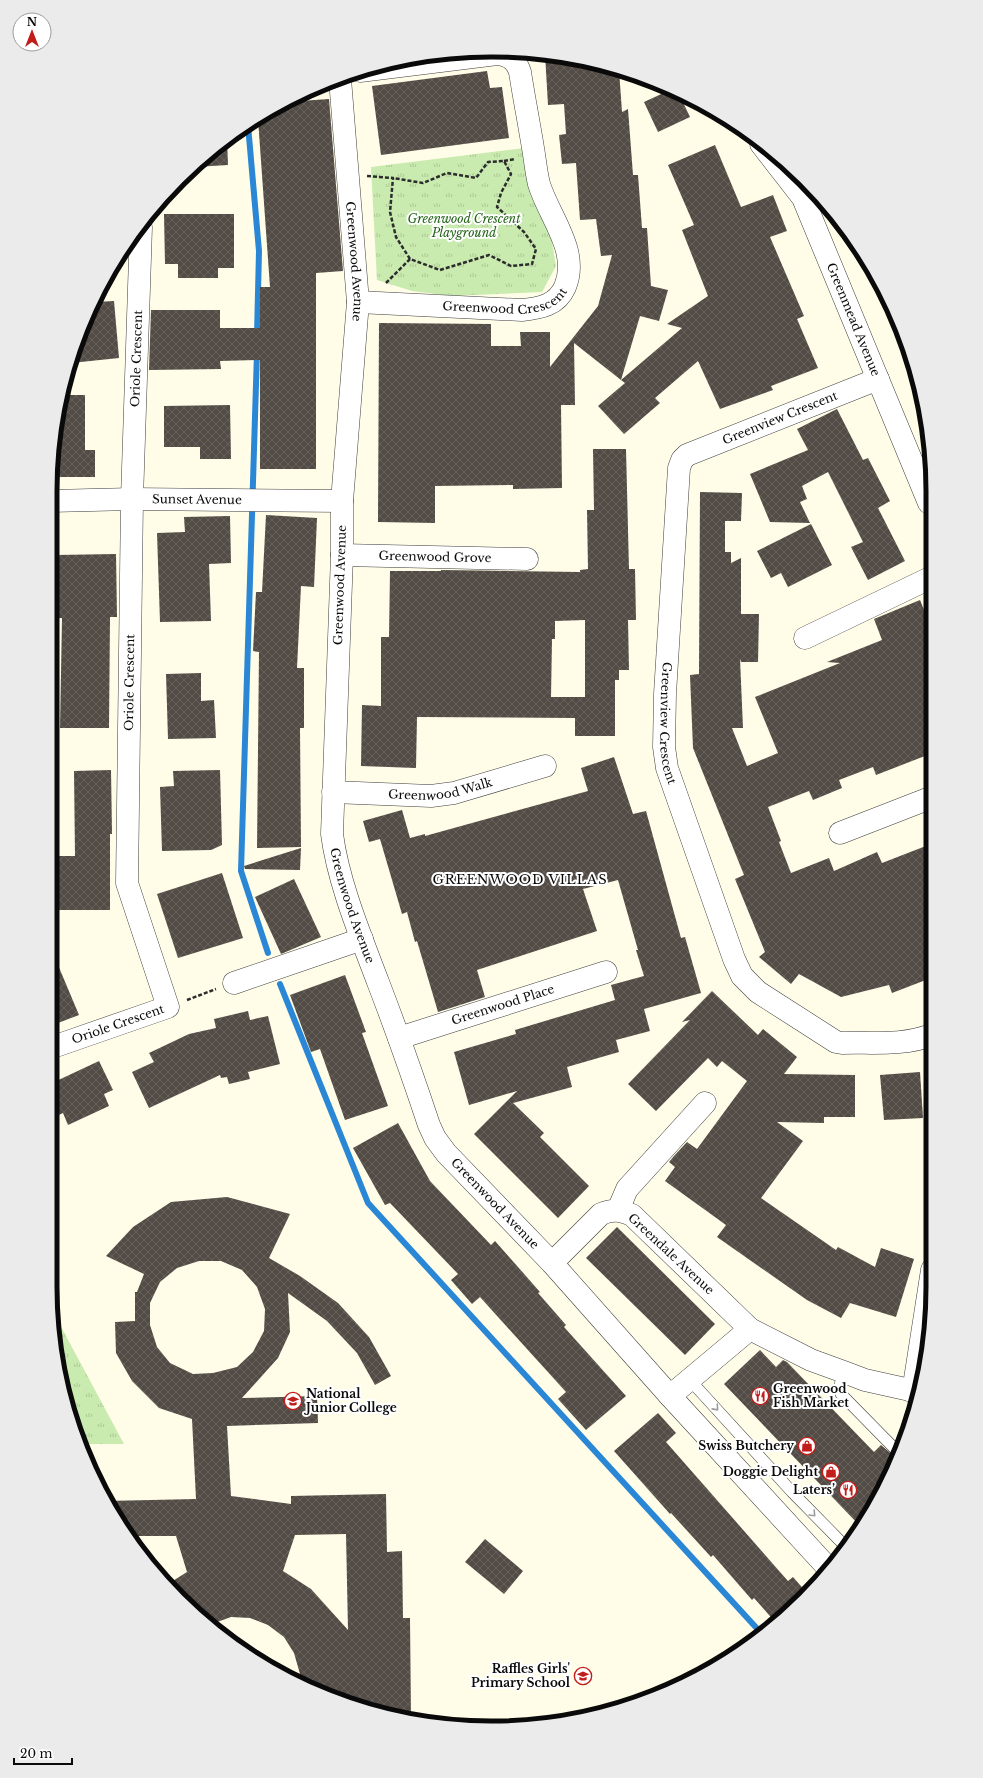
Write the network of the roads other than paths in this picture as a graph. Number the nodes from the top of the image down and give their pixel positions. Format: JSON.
{"nodes":[{"id":1,"x":465,"y":58,"type":"edge"},
{"id":2,"x":511,"y":58,"type":"edge"},
{"id":3,"x":406,"y":65,"type":"edge"},
{"id":4,"x":340,"y":84,"type":"edge"},
{"id":5,"x":776,"y":164,"type":"edge"},
{"id":6,"x":141,"y":235,"type":"edge"},
{"id":7,"x":358,"y":302,"type":"junction"},
{"id":8,"x":878,"y":379,"type":"junction"},
{"id":9,"x":926,"y":493,"type":"edge"},
{"id":10,"x":132,"y":499,"type":"junction"},
{"id":11,"x":57,"y":501,"type":"edge"},
{"id":12,"x":342,"y":501,"type":"junction"},
{"id":13,"x":342,"y":555,"type":"junction"},
{"id":14,"x":527,"y":559,"type":"dead end"},
{"id":15,"x":926,"y":580,"type":"edge"},
{"id":16,"x":805,"y":638,"type":"dead end"},
{"id":17,"x":545,"y":766,"type":"dead end"},
{"id":18,"x":333,"y":792,"type":"junction"},
{"id":19,"x":926,"y":800,"type":"edge"},
{"id":20,"x":840,"y":833,"type":"dead end"},
{"id":21,"x":362,"y":938,"type":"junction"},
{"id":22,"x":606,"y":972,"type":"dead end"},
{"id":23,"x":234,"y":983,"type":"road end"},
{"id":24,"x":926,"y":1037,"type":"edge"},
{"id":25,"x":400,"y":1038,"type":"junction"},
{"id":26,"x":57,"y":1046,"type":"edge"},
{"id":27,"x":705,"y":1103,"type":"dead end"},
{"id":28,"x":618,"y":1210,"type":"junction"},
{"id":29,"x":552,"y":1263,"type":"junction"},
{"id":30,"x":750,"y":1330,"type":"junction"},
{"id":31,"x":844,"y":1372,"type":"junction"},
{"id":32,"x":689,"y":1379,"type":"junction"},
{"id":33,"x":913,"y":1391,"type":"edge"},
{"id":34,"x":670,"y":1396,"type":"junction"},
{"id":35,"x":895,"y":1449,"type":"edge"},
{"id":36,"x":842,"y":1543,"type":"edge"},
{"id":37,"x":825,"y":1565,"type":"edge"}],
"edges":[{"from":1,"to":3,"type":"street","name":"Greenwood Crescent"},
{"from":2,"to":7,"type":"street","name":"Greenwood Crescent"},
{"from":4,"to":7,"type":"street","name":"Greenwood Avenue"},
{"from":5,"to":8,"type":"street","name":"Greenmead Avenue"},
{"from":6,"to":10,"type":"street","name":"Oriole Crescent"},
{"from":7,"to":12,"type":"street","name":"Greenwood Avenue"},
{"from":8,"to":9,"type":"street","name":"Greenmead Avenue"},
{"from":8,"to":24,"type":"street","name":"Greenview Crescent"},
{"from":10,"to":11,"type":"street","name":"Sunset Avenue"},
{"from":10,"to":12,"type":"street","name":"Sunset Avenue"},
{"from":10,"to":26,"type":"street","name":"Oriole Crescent"},
{"from":12,"to":13,"type":"street","name":"Greenwood Avenue"},
{"from":13,"to":14,"type":"street","name":"Greenwood Grove"},
{"from":13,"to":18,"type":"street","name":"Greenwood Avenue"},
{"from":15,"to":16,"type":"street"},
{"from":17,"to":18,"type":"street","name":"Greenwood Walk"},
{"from":18,"to":21,"type":"street","name":"Greenwood Avenue"},
{"from":19,"to":20,"type":"street"},
{"from":21,"to":23,"type":"street"},
{"from":21,"to":25,"type":"street","name":"Greenwood Avenue"},
{"from":22,"to":25,"type":"street","name":"Greenwood Place"},
{"from":25,"to":29,"type":"street","name":"Greenwood Avenue"},
{"from":27,"to":28,"type":"street"},
{"from":28,"to":29,"type":"street","name":"Greendale Avenue"},
{"from":28,"to":30,"type":"street","name":"Greendale Avenue"},
{"from":29,"to":34,"type":"street","name":"Greenwood Avenue"},
{"from":30,"to":31,"type":"street","name":"Greendale Avenue"},
{"from":30,"to":32,"type":"street"},
{"from":31,"to":33,"type":"street","name":"Greendale Avenue"},
{"from":31,"to":35,"type":"lane"},
{"from":32,"to":34,"type":"street"},
{"from":32,"to":36,"type":"lane","one_way":true},
{"from":34,"to":37,"type":"street","name":"Greenwood Avenue"}]}
